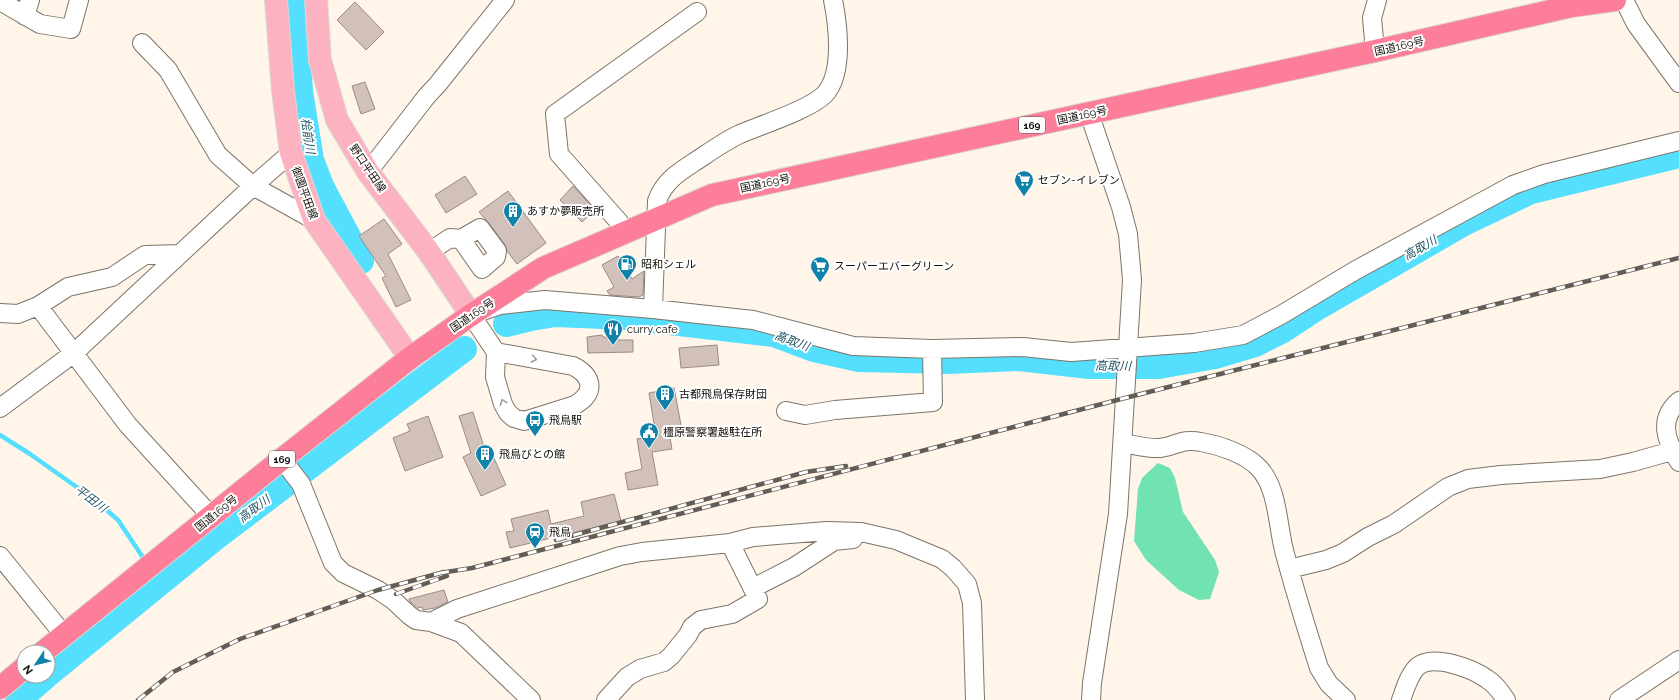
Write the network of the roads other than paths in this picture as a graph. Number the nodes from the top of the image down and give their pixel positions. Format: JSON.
{"nodes":[{"id":1,"x":79,"y":0,"type":"edge"},
{"id":2,"x":276,"y":0,"type":"edge"},
{"id":3,"x":316,"y":0,"type":"edge"},
{"id":4,"x":504,"y":0,"type":"edge"},
{"id":5,"x":832,"y":0,"type":"edge"},
{"id":6,"x":1377,"y":0,"type":"edge"},
{"id":7,"x":1615,"y":0,"type":"edge"},
{"id":8,"x":1624,"y":0,"type":"edge"},
{"id":9,"x":0,"y":1,"type":"edge"},
{"id":10,"x":1570,"y":3,"type":"edge"},
{"id":11,"x":28,"y":8,"type":"edge"},
{"id":12,"x":697,"y":12,"type":"dead end"},
{"id":13,"x":142,"y":43,"type":"dead end"},
{"id":14,"x":1375,"y":51,"type":"junction"},
{"id":15,"x":1679,"y":83,"type":"edge"},
{"id":16,"x":1089,"y":113,"type":"junction"},
{"id":17,"x":1679,"y":141,"type":"edge"},
{"id":18,"x":291,"y":153,"type":"junction"},
{"id":19,"x":368,"y":172,"type":"junction"},
{"id":20,"x":253,"y":186,"type":"junction"},
{"id":21,"x":656,"y":218,"type":"junction"},
{"id":22,"x":314,"y":220,"type":"junction"},
{"id":23,"x":625,"y":232,"type":"junction"},
{"id":24,"x":462,"y":239,"type":"dead end"},
{"id":25,"x":429,"y":252,"type":"junction"},
{"id":26,"x":180,"y":254,"type":"junction"},
{"id":27,"x":38,"y":306,"type":"junction"},
{"id":28,"x":653,"y":309,"type":"junction"},
{"id":29,"x":0,"y":313,"type":"edge"},
{"id":30,"x":471,"y":315,"type":"junction"},
{"id":31,"x":74,"y":352,"type":"junction"},
{"id":32,"x":496,"y":352,"type":"junction"},
{"id":33,"x":932,"y":357,"type":"junction"},
{"id":34,"x":410,"y":358,"type":"junction"},
{"id":35,"x":1127,"y":359,"type":"junction"},
{"id":36,"x":1679,"y":401,"type":"edge"},
{"id":37,"x":0,"y":408,"type":"edge"},
{"id":38,"x":786,"y":411,"type":"dead end"},
{"id":39,"x":1123,"y":443,"type":"junction"},
{"id":40,"x":1676,"y":456,"type":"edge"},
{"id":41,"x":282,"y":459,"type":"junction"},
{"id":42,"x":211,"y":516,"type":"junction"},
{"id":43,"x":861,"y":532,"type":"junction"},
{"id":44,"x":730,"y":543,"type":"junction"},
{"id":45,"x":2,"y":563,"type":"edge"},
{"id":46,"x":1289,"y":569,"type":"junction"},
{"id":47,"x":753,"y":588,"type":"junction"},
{"id":48,"x":431,"y":622,"type":"junction"},
{"id":49,"x":64,"y":635,"type":"junction"},
{"id":50,"x":53,"y":644,"type":"edge"},
{"id":51,"x":1679,"y":660,"type":"edge"},
{"id":52,"x":16,"y":675,"type":"edge"},
{"id":53,"x":0,"y":688,"type":"edge"},
{"id":54,"x":522,"y":697,"type":"edge"},
{"id":55,"x":606,"y":700,"type":"edge"},
{"id":56,"x":975,"y":700,"type":"edge"},
{"id":57,"x":1091,"y":700,"type":"edge"},
{"id":58,"x":1346,"y":700,"type":"edge"},
{"id":59,"x":1400,"y":700,"type":"edge"},
{"id":60,"x":1506,"y":700,"type":"edge"},
{"id":61,"x":1619,"y":700,"type":"edge"}],
"edges":[{"from":1,"to":11,"type":"street"},
{"from":2,"to":18,"type":"main road","name":"御園平田線"},
{"from":3,"to":19,"type":"main road","name":"野口平田線"},
{"from":4,"to":19,"type":"street"},
{"from":5,"to":21,"type":"street"},
{"from":6,"to":14,"type":"street"},
{"from":7,"to":10,"type":"highway","name":"国道169号","number":"169"},
{"from":8,"to":15,"type":"street"},
{"from":9,"to":11,"type":"street"},
{"from":10,"to":14,"type":"highway","name":"国道169号","number":"169"},
{"from":12,"to":23,"type":"street"},
{"from":13,"to":20,"type":"street"},
{"from":14,"to":16,"type":"highway","name":"国道169号","number":"169"},
{"from":16,"to":21,"type":"highway","name":"国道169号","number":"169"},
{"from":16,"to":35,"type":"street"},
{"from":17,"to":35,"type":"street"},
{"from":18,"to":20,"type":"street"},
{"from":18,"to":22,"type":"main road","name":"御園平田線"},
{"from":19,"to":25,"type":"main road","name":"野口平田線"},
{"from":20,"to":22,"type":"street"},
{"from":20,"to":26,"type":"street"},
{"from":21,"to":23,"type":"highway","name":"国道169号","number":"169"},
{"from":21,"to":28,"type":"street"},
{"from":22,"to":34,"type":"main road","name":"御園平田線"},
{"from":23,"to":30,"type":"highway","name":"国道169号","number":"169"},
{"from":24,"to":25,"type":"street"},
{"from":25,"to":30,"type":"main road","name":"野口平田線"},
{"from":26,"to":27,"type":"street"},
{"from":26,"to":31,"type":"street"},
{"from":27,"to":29,"type":"street"},
{"from":27,"to":31,"type":"street"},
{"from":28,"to":30,"type":"street"},
{"from":28,"to":33,"type":"street"},
{"from":30,"to":32,"type":"street"},
{"from":30,"to":34,"type":"highway","name":"国道169号","number":"169"},
{"from":31,"to":37,"type":"street"},
{"from":31,"to":42,"type":"street"},
{"from":32,"to":32,"type":"street","one_way":true},
{"from":33,"to":35,"type":"street"},
{"from":33,"to":38,"type":"street"},
{"from":34,"to":41,"type":"highway","name":"国道169号","number":"169"},
{"from":35,"to":39,"type":"street"},
{"from":36,"to":40,"type":"street"},
{"from":39,"to":46,"type":"street"},
{"from":39,"to":57,"type":"street"},
{"from":40,"to":46,"type":"street"},
{"from":41,"to":42,"type":"highway","name":"国道169号","number":"169"},
{"from":41,"to":48,"type":"street"},
{"from":42,"to":49,"type":"highway","name":"国道169号","number":"169"},
{"from":43,"to":44,"type":"street"},
{"from":43,"to":47,"type":"street"},
{"from":43,"to":56,"type":"street"},
{"from":44,"to":47,"type":"street"},
{"from":44,"to":48,"type":"street"},
{"from":45,"to":49,"type":"street"},
{"from":46,"to":58,"type":"street"},
{"from":47,"to":55,"type":"street"},
{"from":48,"to":54,"type":"street"},
{"from":49,"to":50,"type":"highway","name":"国道169号","number":"169"},
{"from":51,"to":61,"type":"street"},
{"from":52,"to":53,"type":"highway"},
{"from":59,"to":60,"type":"street"}]}
